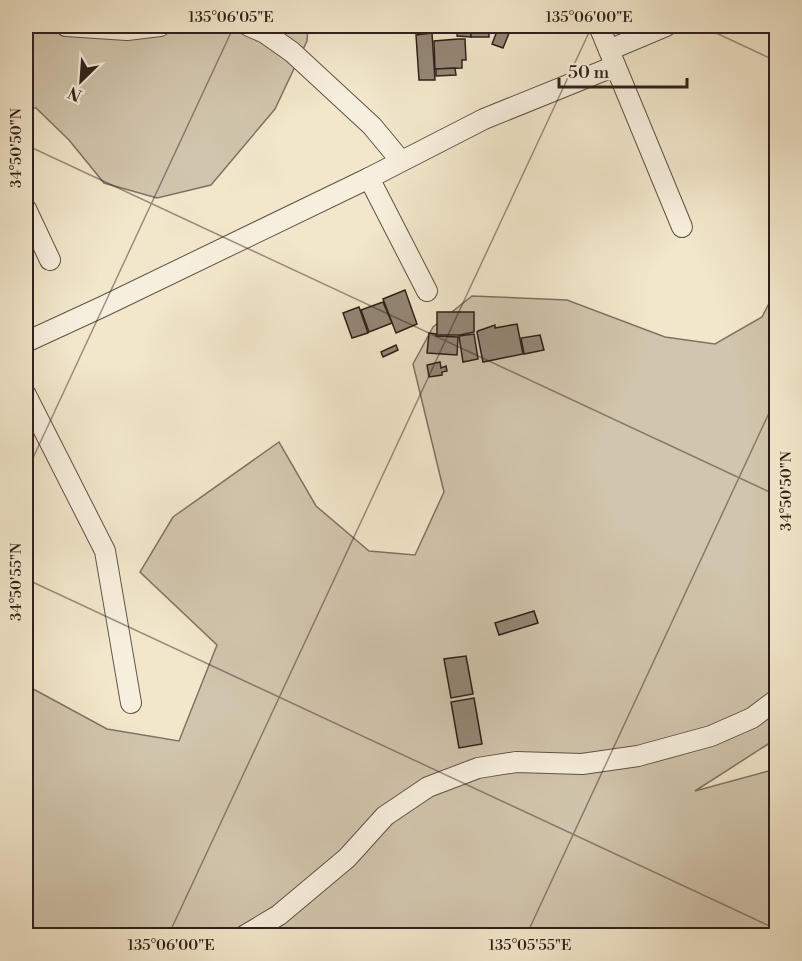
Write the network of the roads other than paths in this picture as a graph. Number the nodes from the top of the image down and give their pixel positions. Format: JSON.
{"nodes":[{"id":1,"x":66,"y":26,"type":"edge"},
{"id":2,"x":160,"y":26,"type":"edge"},
{"id":3,"x":249,"y":26,"type":"edge"},
{"id":4,"x":599,"y":26,"type":"edge"},
{"id":5,"x":666,"y":26,"type":"edge"},
{"id":6,"x":612,"y":58,"type":"junction"},
{"id":7,"x":401,"y":161,"type":"junction"},
{"id":8,"x":369,"y":178,"type":"junction"},
{"id":9,"x":26,"y":209,"type":"edge"},
{"id":10,"x":682,"y":227,"type":"dead end"},
{"id":11,"x":50,"y":260,"type":"dead end"},
{"id":12,"x":427,"y":291,"type":"dead end"},
{"id":13,"x":26,"y":342,"type":"edge"},
{"id":14,"x":26,"y":395,"type":"edge"},
{"id":15,"x":777,"y":700,"type":"edge"},
{"id":16,"x":132,"y":703,"type":"dead end"},
{"id":17,"x":244,"y":936,"type":"edge"}],
"edges":[{"from":1,"to":2,"type":"street"},
{"from":3,"to":7,"type":"street"},
{"from":4,"to":6,"type":"street"},
{"from":5,"to":6,"type":"street"},
{"from":6,"to":7,"type":"street"},
{"from":6,"to":10,"type":"street"},
{"from":7,"to":8,"type":"street"},
{"from":8,"to":12,"type":"street"},
{"from":8,"to":13,"type":"street"},
{"from":9,"to":11,"type":"street"},
{"from":14,"to":16,"type":"street"},
{"from":15,"to":17,"type":"street"}]}
